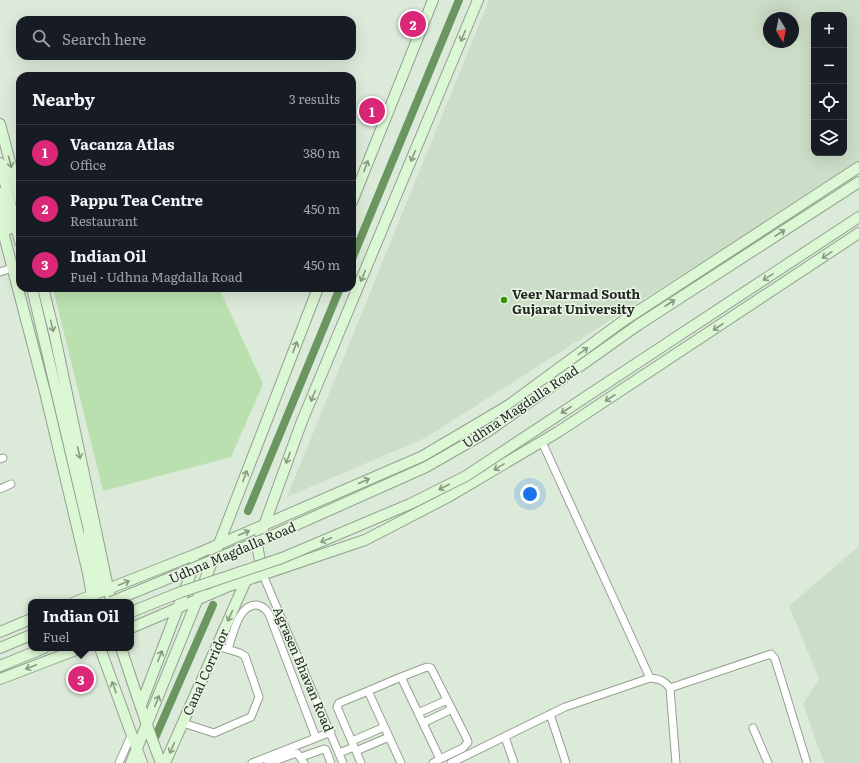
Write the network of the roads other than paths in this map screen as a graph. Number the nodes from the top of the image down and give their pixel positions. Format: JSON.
{"nodes":[{"id":1,"x":433,"y":0,"type":"edge"},
{"id":2,"x":478,"y":0,"type":"edge"},
{"id":3,"x":0,"y":124,"type":"edge"},
{"id":4,"x":0,"y":163,"type":"edge"},
{"id":5,"x":859,"y":167,"type":"edge"},
{"id":6,"x":859,"y":182,"type":"edge"},
{"id":7,"x":16,"y":185,"type":"edge"},
{"id":8,"x":356,"y":192,"type":"edge"},
{"id":9,"x":0,"y":193,"type":"edge"},
{"id":10,"x":859,"y":217,"type":"edge"},
{"id":11,"x":0,"y":220,"type":"edge"},
{"id":12,"x":16,"y":226,"type":"edge"},
{"id":13,"x":859,"y":233,"type":"edge"},
{"id":14,"x":16,"y":270,"type":"edge"},
{"id":15,"x":0,"y":272,"type":"edge"},
{"id":16,"x":21,"y":292,"type":"edge"},
{"id":17,"x":25,"y":292,"type":"edge"},
{"id":18,"x":33,"y":292,"type":"edge"},
{"id":19,"x":44,"y":292,"type":"edge"},
{"id":20,"x":316,"y":292,"type":"edge"},
{"id":21,"x":356,"y":292,"type":"edge"},
{"id":22,"x":356,"y":292,"type":"edge"},
{"id":23,"x":692,"y":327,"type":"junction"},
{"id":24,"x":689,"y":346,"type":"junction"},
{"id":25,"x":57,"y":408,"type":"junction"},
{"id":26,"x":542,"y":442,"type":"junction"},
{"id":27,"x":11,"y":484,"type":"dead end"},
{"id":28,"x":0,"y":489,"type":"edge"},
{"id":29,"x":263,"y":525,"type":"junction"},
{"id":30,"x":219,"y":544,"type":"junction"},
{"id":31,"x":199,"y":553,"type":"junction"},
{"id":32,"x":258,"y":556,"type":"junction"},
{"id":33,"x":263,"y":575,"type":"junction"},
{"id":34,"x":245,"y":581,"type":"junction"},
{"id":35,"x":99,"y":595,"type":"edge"},
{"id":36,"x":198,"y":598,"type":"junction"},
{"id":37,"x":85,"y":599,"type":"edge"},
{"id":38,"x":118,"y":599,"type":"edge"},
{"id":39,"x":179,"y":609,"type":"junction"},
{"id":40,"x":134,"y":611,"type":"edge"},
{"id":41,"x":28,"y":620,"type":"edge"},
{"id":42,"x":134,"y":627,"type":"edge"},
{"id":43,"x":0,"y":632,"type":"edge"},
{"id":44,"x":28,"y":636,"type":"edge"},
{"id":45,"x":217,"y":646,"type":"junction"},
{"id":46,"x":0,"y":648,"type":"edge"},
{"id":47,"x":228,"y":649,"type":"junction"},
{"id":48,"x":37,"y":651,"type":"edge"},
{"id":49,"x":73,"y":651,"type":"edge"},
{"id":50,"x":101,"y":651,"type":"edge"},
{"id":51,"x":121,"y":651,"type":"edge"},
{"id":52,"x":0,"y":666,"type":"edge"},
{"id":53,"x":401,"y":677,"type":"junction"},
{"id":54,"x":650,"y":678,"type":"junction"},
{"id":55,"x":0,"y":679,"type":"edge"},
{"id":56,"x":670,"y":688,"type":"junction"},
{"id":57,"x":368,"y":691,"type":"junction"},
{"id":58,"x":447,"y":700,"type":"junction"},
{"id":59,"x":140,"y":705,"type":"junction"},
{"id":60,"x":452,"y":709,"type":"junction"},
{"id":61,"x":418,"y":713,"type":"junction"},
{"id":62,"x":550,"y":714,"type":"junction"},
{"id":63,"x":183,"y":723,"type":"junction"},
{"id":64,"x":423,"y":723,"type":"junction"},
{"id":65,"x":384,"y":727,"type":"junction"},
{"id":66,"x":146,"y":728,"type":"junction"},
{"id":67,"x":753,"y":728,"type":"dead end"},
{"id":68,"x":331,"y":732,"type":"junction"},
{"id":69,"x":131,"y":736,"type":"junction"},
{"id":70,"x":389,"y":737,"type":"junction"},
{"id":71,"x":504,"y":737,"type":"junction"},
{"id":72,"x":316,"y":738,"type":"junction"},
{"id":73,"x":354,"y":746,"type":"junction"},
{"id":74,"x":136,"y":750,"type":"junction"},
{"id":75,"x":339,"y":753,"type":"junction"},
{"id":76,"x":440,"y":759,"type":"junction"},
{"id":77,"x":302,"y":760,"type":"edge"},
{"id":78,"x":463,"y":760,"type":"edge"},
{"id":79,"x":119,"y":763,"type":"edge"},
{"id":80,"x":131,"y":763,"type":"edge"},
{"id":81,"x":142,"y":763,"type":"edge"},
{"id":82,"x":161,"y":763,"type":"edge"},
{"id":83,"x":165,"y":763,"type":"edge"},
{"id":84,"x":252,"y":763,"type":"edge"},
{"id":85,"x":268,"y":763,"type":"edge"},
{"id":86,"x":331,"y":763,"type":"edge"},
{"id":87,"x":343,"y":763,"type":"edge"},
{"id":88,"x":361,"y":763,"type":"edge"},
{"id":89,"x":401,"y":763,"type":"edge"},
{"id":90,"x":433,"y":763,"type":"edge"},
{"id":91,"x":451,"y":763,"type":"edge"},
{"id":92,"x":514,"y":763,"type":"edge"},
{"id":93,"x":566,"y":763,"type":"edge"},
{"id":94,"x":676,"y":763,"type":"edge"},
{"id":95,"x":768,"y":763,"type":"edge"},
{"id":96,"x":807,"y":763,"type":"edge"}],
"edges":[{"from":8,"to":1,"type":"street","one_way":true},
{"from":2,"to":21,"type":"street","one_way":true},
{"from":3,"to":7,"type":"street","one_way":true},
{"from":4,"to":12,"type":"street"},
{"from":29,"to":5,"type":"street","one_way":true},
{"from":38,"to":6,"type":"street","name":"Udhna Magdalla Road","one_way":true,"bridge":true},
{"from":9,"to":14,"type":"street"},
{"from":10,"to":23,"type":"street","name":"Udhna Magdalla Road","one_way":true},
{"from":11,"to":14,"type":"street"},
{"from":13,"to":24,"type":"street","one_way":true},
{"from":14,"to":15,"type":"street"},
{"from":16,"to":35,"type":"street"},
{"from":17,"to":25,"type":"street"},
{"from":18,"to":25,"type":"street"},
{"from":19,"to":35,"type":"street","one_way":true},
{"from":30,"to":20,"type":"street","one_way":true},
{"from":22,"to":29,"type":"street","one_way":true},
{"from":23,"to":24,"type":"street"},
{"from":23,"to":40,"type":"street","name":"Udhna Magdalla Road","one_way":true,"bridge":true},
{"from":24,"to":26,"type":"street","one_way":true},
{"from":25,"to":35,"type":"street"},
{"from":26,"to":33,"type":"street","one_way":true},
{"from":26,"to":54,"type":"street"},
{"from":27,"to":28,"type":"street"},
{"from":30,"to":29,"type":"street","one_way":true},
{"from":29,"to":32,"type":"street"},
{"from":30,"to":31,"type":"street"},
{"from":30,"to":36,"type":"street"},
{"from":35,"to":31,"type":"street","one_way":true},
{"from":31,"to":39,"type":"street"},
{"from":32,"to":33,"type":"street"},
{"from":32,"to":34,"type":"street","name":"Canal Corridor"},
{"from":33,"to":34,"type":"street"},
{"from":33,"to":68,"type":"street","name":"Agrasen Bhavan Road"},
{"from":34,"to":36,"type":"street"},
{"from":34,"to":45,"type":"street","name":"Canal Corridor","one_way":true},
{"from":35,"to":37,"type":"street"},
{"from":36,"to":39,"type":"street"},
{"from":66,"to":36,"type":"street","one_way":true},
{"from":39,"to":42,"type":"street"},
{"from":59,"to":39,"type":"street","one_way":true},
{"from":41,"to":43,"type":"street"},
{"from":44,"to":46,"type":"street"},
{"from":45,"to":47,"type":"street"},
{"from":45,"to":63,"type":"street","name":"Canal Corridor"},
{"from":47,"to":63,"type":"street"},
{"from":47,"to":72,"type":"street"},
{"from":48,"to":52,"type":"street"},
{"from":49,"to":55,"type":"street","one_way":true},
{"from":69,"to":50,"type":"street","one_way":true},
{"from":51,"to":59,"type":"street"},
{"from":53,"to":57,"type":"street"},
{"from":53,"to":58,"type":"street"},
{"from":53,"to":61,"type":"street"},
{"from":54,"to":56,"type":"street"},
{"from":54,"to":62,"type":"street"},
{"from":56,"to":94,"type":"street"},
{"from":56,"to":96,"type":"street"},
{"from":57,"to":65,"type":"street"},
{"from":57,"to":73,"type":"street"},
{"from":58,"to":60,"type":"street"},
{"from":58,"to":61,"type":"street"},
{"from":59,"to":66,"type":"street"},
{"from":60,"to":64,"type":"street"},
{"from":60,"to":76,"type":"street"},
{"from":61,"to":64,"type":"street"},
{"from":62,"to":71,"type":"street"},
{"from":62,"to":93,"type":"street"},
{"from":63,"to":83,"type":"street","name":"Canal Corridor","one_way":true},
{"from":64,"to":76,"type":"street"},
{"from":65,"to":70,"type":"street"},
{"from":65,"to":73,"type":"street"},
{"from":66,"to":74,"type":"street"},
{"from":66,"to":82,"type":"street"},
{"from":67,"to":95,"type":"street"},
{"from":68,"to":72,"type":"street"},
{"from":68,"to":75,"type":"street","name":"Agrasen Bhavan Road"},
{"from":69,"to":74,"type":"street"},
{"from":69,"to":79,"type":"street"},
{"from":70,"to":73,"type":"street"},
{"from":70,"to":89,"type":"street"},
{"from":71,"to":78,"type":"street"},
{"from":71,"to":92,"type":"street"},
{"from":72,"to":84,"type":"street"},
{"from":73,"to":75,"type":"street"},
{"from":73,"to":88,"type":"street"},
{"from":74,"to":80,"type":"street"},
{"from":74,"to":81,"type":"street"},
{"from":75,"to":87,"type":"street","name":"Agrasen Bhavan Road"},
{"from":76,"to":90,"type":"street"},
{"from":77,"to":85,"type":"street"},
{"from":77,"to":86,"type":"street"},
{"from":78,"to":91,"type":"street"}]}
